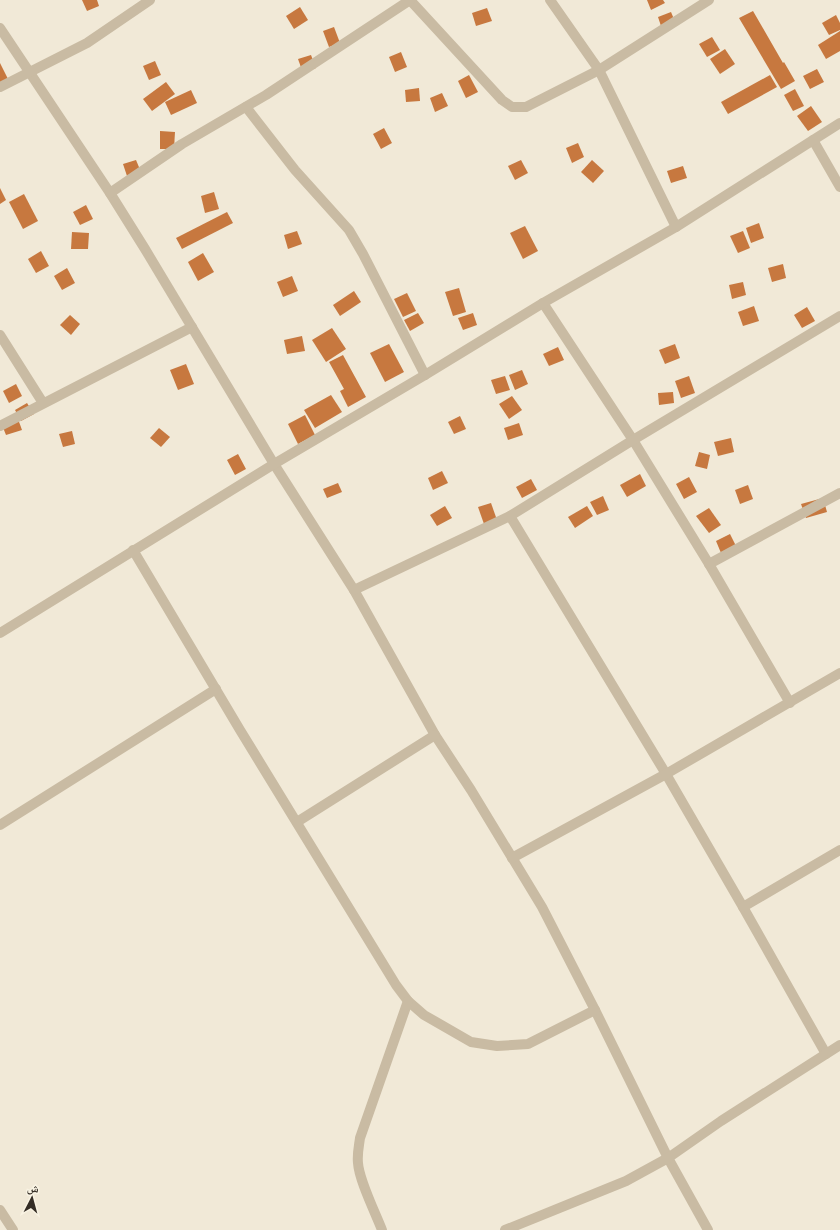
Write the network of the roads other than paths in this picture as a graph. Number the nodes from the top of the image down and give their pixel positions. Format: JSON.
{"nodes":[{"id":1,"x":150,"y":0,"type":"edge"},
{"id":2,"x":410,"y":0,"type":"edge"},
{"id":3,"x":550,"y":0,"type":"edge"},
{"id":4,"x":709,"y":0,"type":"edge"},
{"id":5,"x":0,"y":28,"type":"edge"},
{"id":6,"x":599,"y":70,"type":"junction"},
{"id":7,"x":29,"y":73,"type":"junction"},
{"id":8,"x":0,"y":87,"type":"edge"},
{"id":9,"x":246,"y":107,"type":"junction"},
{"id":10,"x":840,"y":123,"type":"edge"},
{"id":11,"x":812,"y":140,"type":"junction"},
{"id":12,"x":840,"y":187,"type":"edge"},
{"id":13,"x":110,"y":194,"type":"junction"},
{"id":14,"x":676,"y":227,"type":"junction"},
{"id":15,"x":543,"y":302,"type":"junction"},
{"id":16,"x":840,"y":316,"type":"edge"},
{"id":17,"x":192,"y":327,"type":"junction"},
{"id":18,"x":0,"y":335,"type":"edge"},
{"id":19,"x":425,"y":375,"type":"junction"},
{"id":20,"x":43,"y":403,"type":"junction"},
{"id":21,"x":0,"y":426,"type":"edge"},
{"id":22,"x":633,"y":440,"type":"junction"},
{"id":23,"x":274,"y":464,"type":"junction"},
{"id":24,"x":840,"y":494,"type":"edge"},
{"id":25,"x":510,"y":516,"type":"junction"},
{"id":26,"x":133,"y":550,"type":"junction"},
{"id":27,"x":709,"y":564,"type":"junction"},
{"id":28,"x":354,"y":590,"type":"junction"},
{"id":29,"x":1,"y":630,"type":"edge"},
{"id":30,"x":840,"y":673,"type":"edge"},
{"id":31,"x":216,"y":688,"type":"junction"},
{"id":32,"x":790,"y":703,"type":"junction"},
{"id":33,"x":435,"y":735,"type":"junction"},
{"id":34,"x":666,"y":774,"type":"junction"},
{"id":35,"x":297,"y":822,"type":"junction"},
{"id":36,"x":0,"y":826,"type":"edge"},
{"id":37,"x":840,"y":850,"type":"edge"},
{"id":38,"x":512,"y":858,"type":"junction"},
{"id":39,"x":743,"y":907,"type":"junction"},
{"id":40,"x":408,"y":1001,"type":"junction"},
{"id":41,"x":595,"y":1010,"type":"junction"},
{"id":42,"x":840,"y":1045,"type":"edge"},
{"id":43,"x":826,"y":1054,"type":"junction"},
{"id":44,"x":668,"y":1158,"type":"junction"},
{"id":45,"x":0,"y":1210,"type":"edge"},
{"id":46,"x":13,"y":1230,"type":"edge"},
{"id":47,"x":382,"y":1230,"type":"edge"},
{"id":48,"x":505,"y":1230,"type":"edge"},
{"id":49,"x":708,"y":1230,"type":"edge"}],
"edges":[{"from":1,"to":7,"type":"street"},
{"from":2,"to":6,"type":"street"},
{"from":2,"to":9,"type":"street"},
{"from":3,"to":6,"type":"street"},
{"from":4,"to":6,"type":"street"},
{"from":5,"to":7,"type":"street"},
{"from":6,"to":14,"type":"street"},
{"from":7,"to":8,"type":"street"},
{"from":7,"to":13,"type":"street"},
{"from":9,"to":13,"type":"street"},
{"from":9,"to":19,"type":"street"},
{"from":10,"to":11,"type":"street"},
{"from":11,"to":12,"type":"street"},
{"from":11,"to":14,"type":"street"},
{"from":13,"to":17,"type":"street"},
{"from":14,"to":15,"type":"street"},
{"from":15,"to":19,"type":"street"},
{"from":15,"to":22,"type":"street"},
{"from":16,"to":22,"type":"street"},
{"from":17,"to":20,"type":"street"},
{"from":17,"to":23,"type":"street"},
{"from":18,"to":20,"type":"street"},
{"from":19,"to":23,"type":"street"},
{"from":20,"to":21,"type":"street"},
{"from":22,"to":25,"type":"street"},
{"from":22,"to":27,"type":"street"},
{"from":23,"to":26,"type":"street"},
{"from":23,"to":28,"type":"street"},
{"from":24,"to":27,"type":"street"},
{"from":25,"to":28,"type":"street"},
{"from":25,"to":34,"type":"street"},
{"from":26,"to":29,"type":"street"},
{"from":26,"to":31,"type":"street"},
{"from":27,"to":32,"type":"street"},
{"from":28,"to":33,"type":"street"},
{"from":30,"to":32,"type":"street"},
{"from":31,"to":35,"type":"street"},
{"from":31,"to":36,"type":"street"},
{"from":32,"to":34,"type":"street"},
{"from":33,"to":35,"type":"street"},
{"from":33,"to":38,"type":"street"},
{"from":34,"to":38,"type":"street"},
{"from":34,"to":39,"type":"street"},
{"from":35,"to":40,"type":"street"},
{"from":37,"to":39,"type":"street"},
{"from":38,"to":41,"type":"street"},
{"from":39,"to":43,"type":"street"},
{"from":40,"to":41,"type":"street"},
{"from":40,"to":47,"type":"street"},
{"from":41,"to":44,"type":"street"},
{"from":42,"to":43,"type":"street"},
{"from":43,"to":44,"type":"street"},
{"from":44,"to":48,"type":"street"},
{"from":44,"to":49,"type":"street"},
{"from":45,"to":46,"type":"street"}]}
